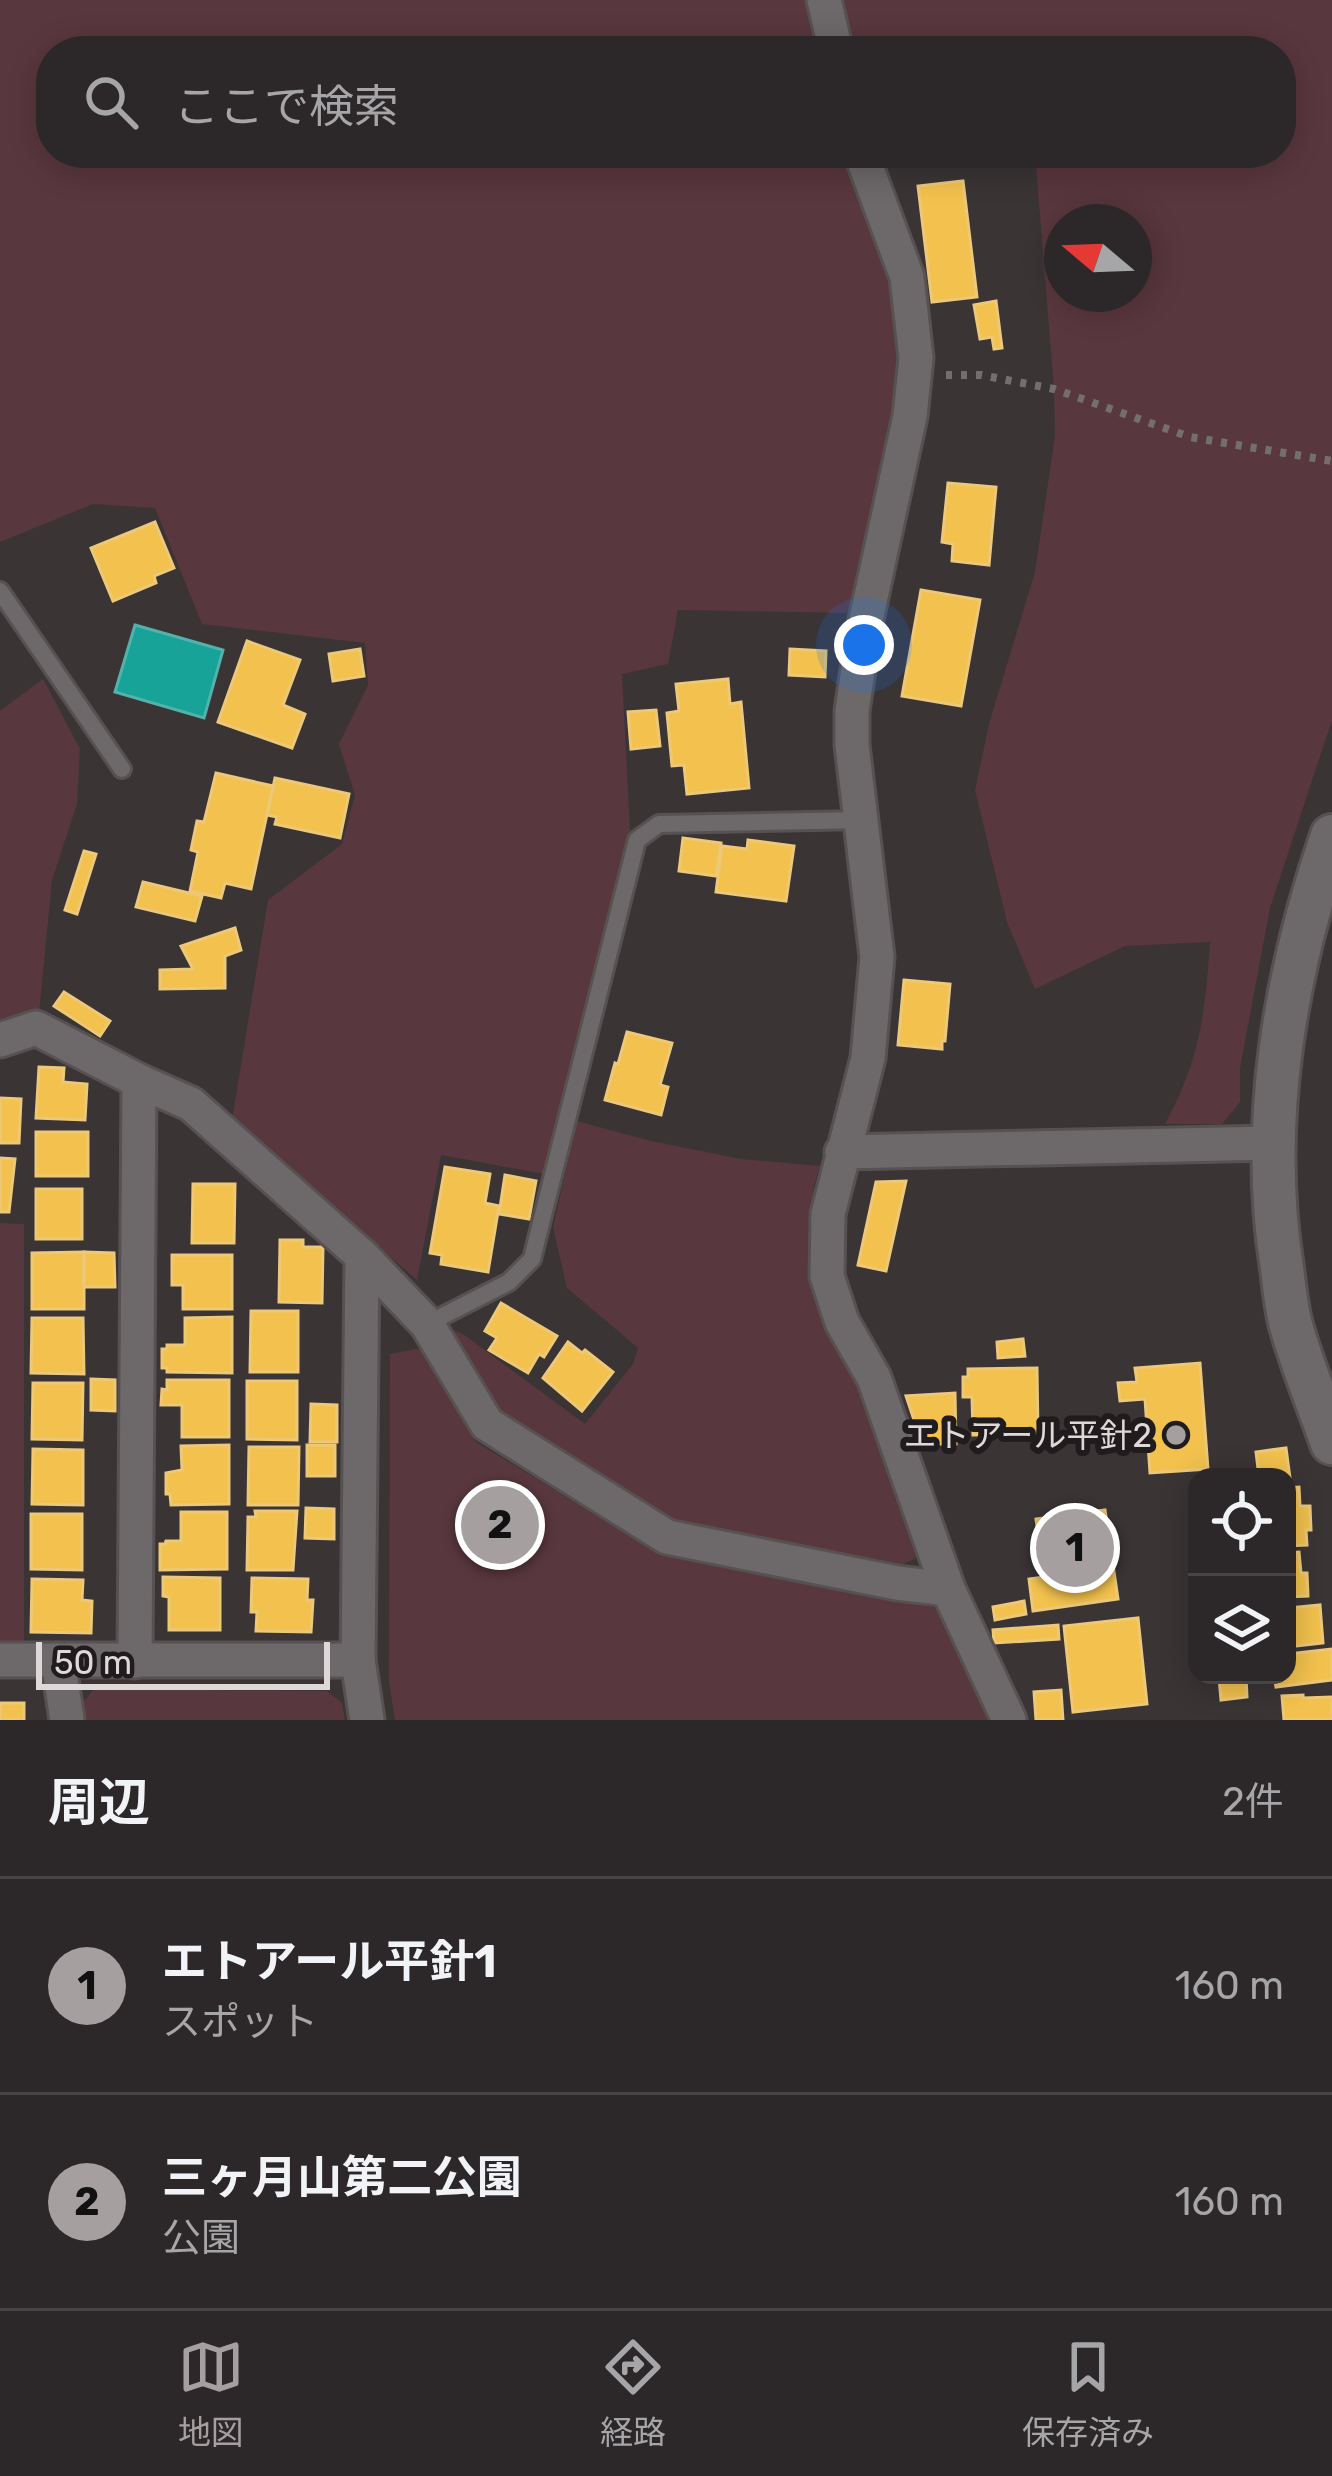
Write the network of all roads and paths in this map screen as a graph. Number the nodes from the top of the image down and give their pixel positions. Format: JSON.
{"nodes":[{"id":1,"x":824,"y":0,"type":"edge"},
{"id":2,"x":832,"y":36,"type":"edge"},
{"id":3,"x":867,"y":168,"type":"edge"},
{"id":4,"x":915,"y":374,"type":"junction"},
{"id":5,"x":1332,"y":461,"type":"edge"},
{"id":6,"x":0,"y":591,"type":"edge"},
{"id":7,"x":122,"y":770,"type":"dead end"},
{"id":8,"x":862,"y":820,"type":"junction"},
{"id":9,"x":1332,"y":836,"type":"edge"},
{"id":10,"x":0,"y":1040,"type":"edge"},
{"id":11,"x":140,"y":1081,"type":"junction"},
{"id":12,"x":1274,"y":1143,"type":"junction"},
{"id":13,"x":842,"y":1152,"type":"junction"},
{"id":14,"x":362,"y":1256,"type":"junction"},
{"id":15,"x":427,"y":1324,"type":"junction"},
{"id":16,"x":1332,"y":1443,"type":"edge"},
{"id":17,"x":948,"y":1589,"type":"junction"},
{"id":18,"x":0,"y":1660,"type":"edge"},
{"id":19,"x":58,"y":1660,"type":"junction"},
{"id":20,"x":358,"y":1660,"type":"junction"},
{"id":21,"x":135,"y":1661,"type":"junction"},
{"id":22,"x":68,"y":1720,"type":"edge"},
{"id":23,"x":367,"y":1720,"type":"edge"},
{"id":24,"x":1009,"y":1720,"type":"edge"}],
"edges":[{"from":1,"to":2,"type":"street"},
{"from":3,"to":4,"type":"street"},
{"from":4,"to":5,"type":"path"},
{"from":4,"to":8,"type":"street"},
{"from":6,"to":7,"type":"lane"},
{"from":8,"to":13,"type":"street"},
{"from":8,"to":15,"type":"lane"},
{"from":9,"to":12,"type":"street"},
{"from":10,"to":11,"type":"street"},
{"from":11,"to":14,"type":"street"},
{"from":11,"to":21,"type":"street"},
{"from":12,"to":13,"type":"street"},
{"from":12,"to":16,"type":"street"},
{"from":13,"to":17,"type":"street"},
{"from":14,"to":15,"type":"street"},
{"from":14,"to":20,"type":"street"},
{"from":15,"to":17,"type":"street"},
{"from":17,"to":24,"type":"street"},
{"from":18,"to":19,"type":"street"},
{"from":19,"to":21,"type":"street"},
{"from":19,"to":22,"type":"street"},
{"from":20,"to":21,"type":"street"},
{"from":20,"to":23,"type":"street"}]}
